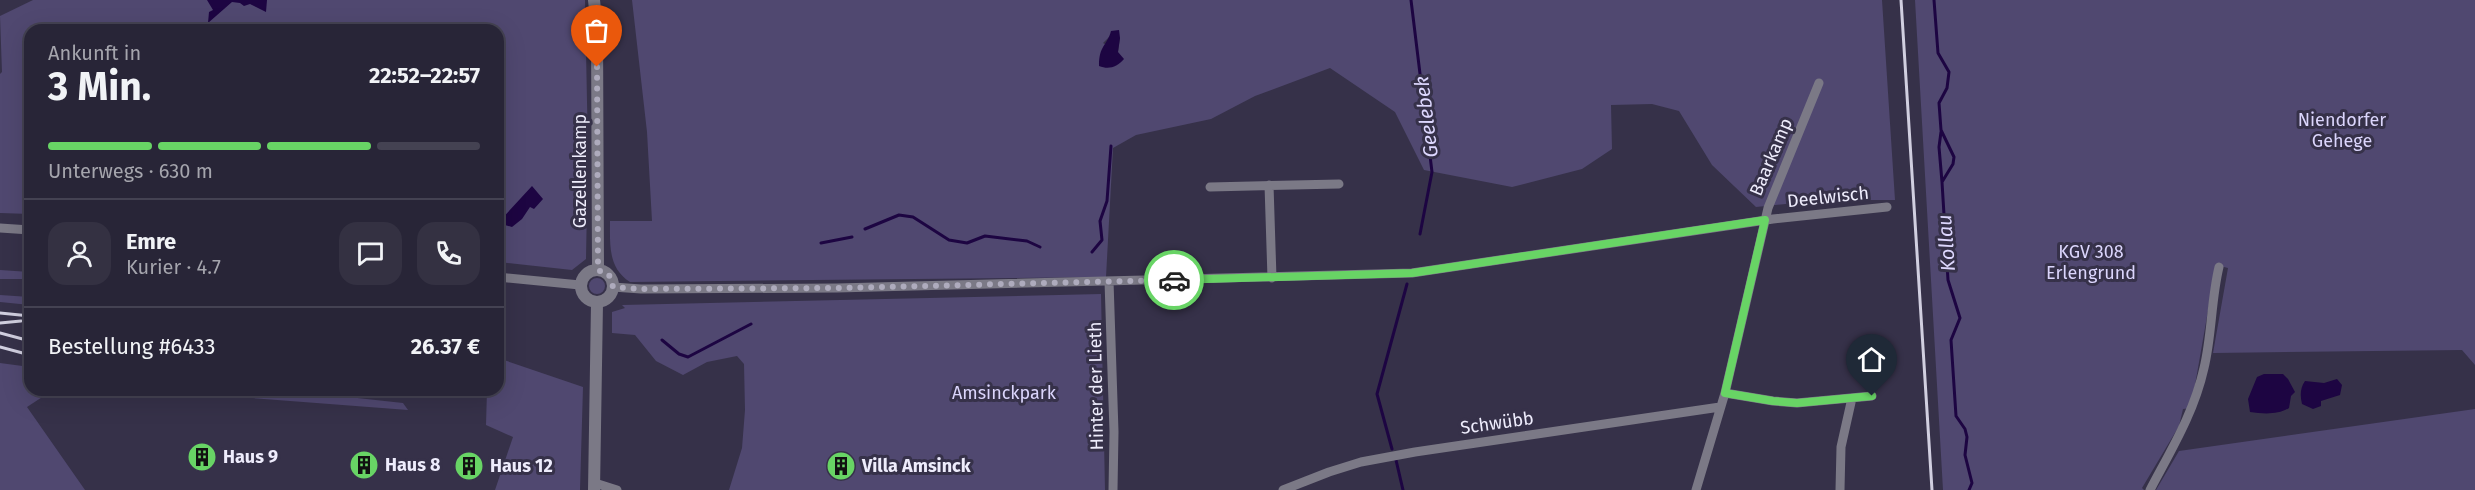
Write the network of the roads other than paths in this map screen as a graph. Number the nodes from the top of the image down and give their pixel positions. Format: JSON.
{"nodes":[{"id":1,"x":594,"y":0,"type":"edge"},
{"id":2,"x":1819,"y":83,"type":"dead end"},
{"id":3,"x":1339,"y":184,"type":"dead end"},
{"id":4,"x":1269,"y":185,"type":"junction"},
{"id":5,"x":1210,"y":188,"type":"dead end"},
{"id":6,"x":1887,"y":207,"type":"dead end"},
{"id":7,"x":1765,"y":220,"type":"junction"},
{"id":8,"x":0,"y":228,"type":"edge"},
{"id":9,"x":24,"y":230,"type":"edge"},
{"id":10,"x":2219,"y":267,"type":"dead end"},
{"id":11,"x":598,"y":270,"type":"junction"},
{"id":12,"x":504,"y":278,"type":"edge"},
{"id":13,"x":1272,"y":278,"type":"junction"},
{"id":14,"x":1109,"y":281,"type":"junction"},
{"id":15,"x":580,"y":285,"type":"junction"},
{"id":16,"x":613,"y":287,"type":"junction"},
{"id":17,"x":597,"y":303,"type":"junction"},
{"id":18,"x":1725,"y":393,"type":"junction"},
{"id":19,"x":1872,"y":396,"type":"dead end"},
{"id":20,"x":1852,"y":398,"type":"junction"},
{"id":21,"x":1720,"y":407,"type":"junction"},
{"id":22,"x":594,"y":487,"type":"edge"},
{"id":23,"x":617,"y":490,"type":"edge"},
{"id":24,"x":1113,"y":490,"type":"edge"},
{"id":25,"x":1283,"y":490,"type":"edge"},
{"id":26,"x":1696,"y":490,"type":"edge"},
{"id":27,"x":1840,"y":490,"type":"edge"},
{"id":28,"x":2150,"y":490,"type":"edge"}],
"edges":[{"from":1,"to":11,"type":"street","name":"Gazellenkamp"},
{"from":2,"to":7,"type":"street","name":"Baarkamp"},
{"from":3,"to":4,"type":"street"},
{"from":4,"to":5,"type":"street"},
{"from":4,"to":13,"type":"street"},
{"from":6,"to":7,"type":"street","name":"Deelwisch"},
{"from":7,"to":13,"type":"street","name":"Deelwisch"},
{"from":7,"to":18,"type":"street","name":"Baarkamp"},
{"from":8,"to":9,"type":"street"},
{"from":10,"to":28,"type":"street"},
{"from":11,"to":15,"type":"street"},
{"from":11,"to":16,"type":"street"},
{"from":12,"to":15,"type":"street"},
{"from":13,"to":14,"type":"street","name":"Deelwisch"},
{"from":14,"to":16,"type":"street","name":"Deelwisch"},
{"from":14,"to":24,"type":"street","name":"Hinter der Lieth"},
{"from":15,"to":17,"type":"street"},
{"from":16,"to":17,"type":"street"},
{"from":17,"to":22,"type":"street"},
{"from":18,"to":20,"type":"street"},
{"from":18,"to":21,"type":"street","name":"Baarkamp"},
{"from":19,"to":20,"type":"street"},
{"from":20,"to":27,"type":"street"},
{"from":21,"to":25,"type":"street","name":"Schwübb"},
{"from":21,"to":26,"type":"street","name":"Baarkamp"},
{"from":22,"to":23,"type":"street"}]}
